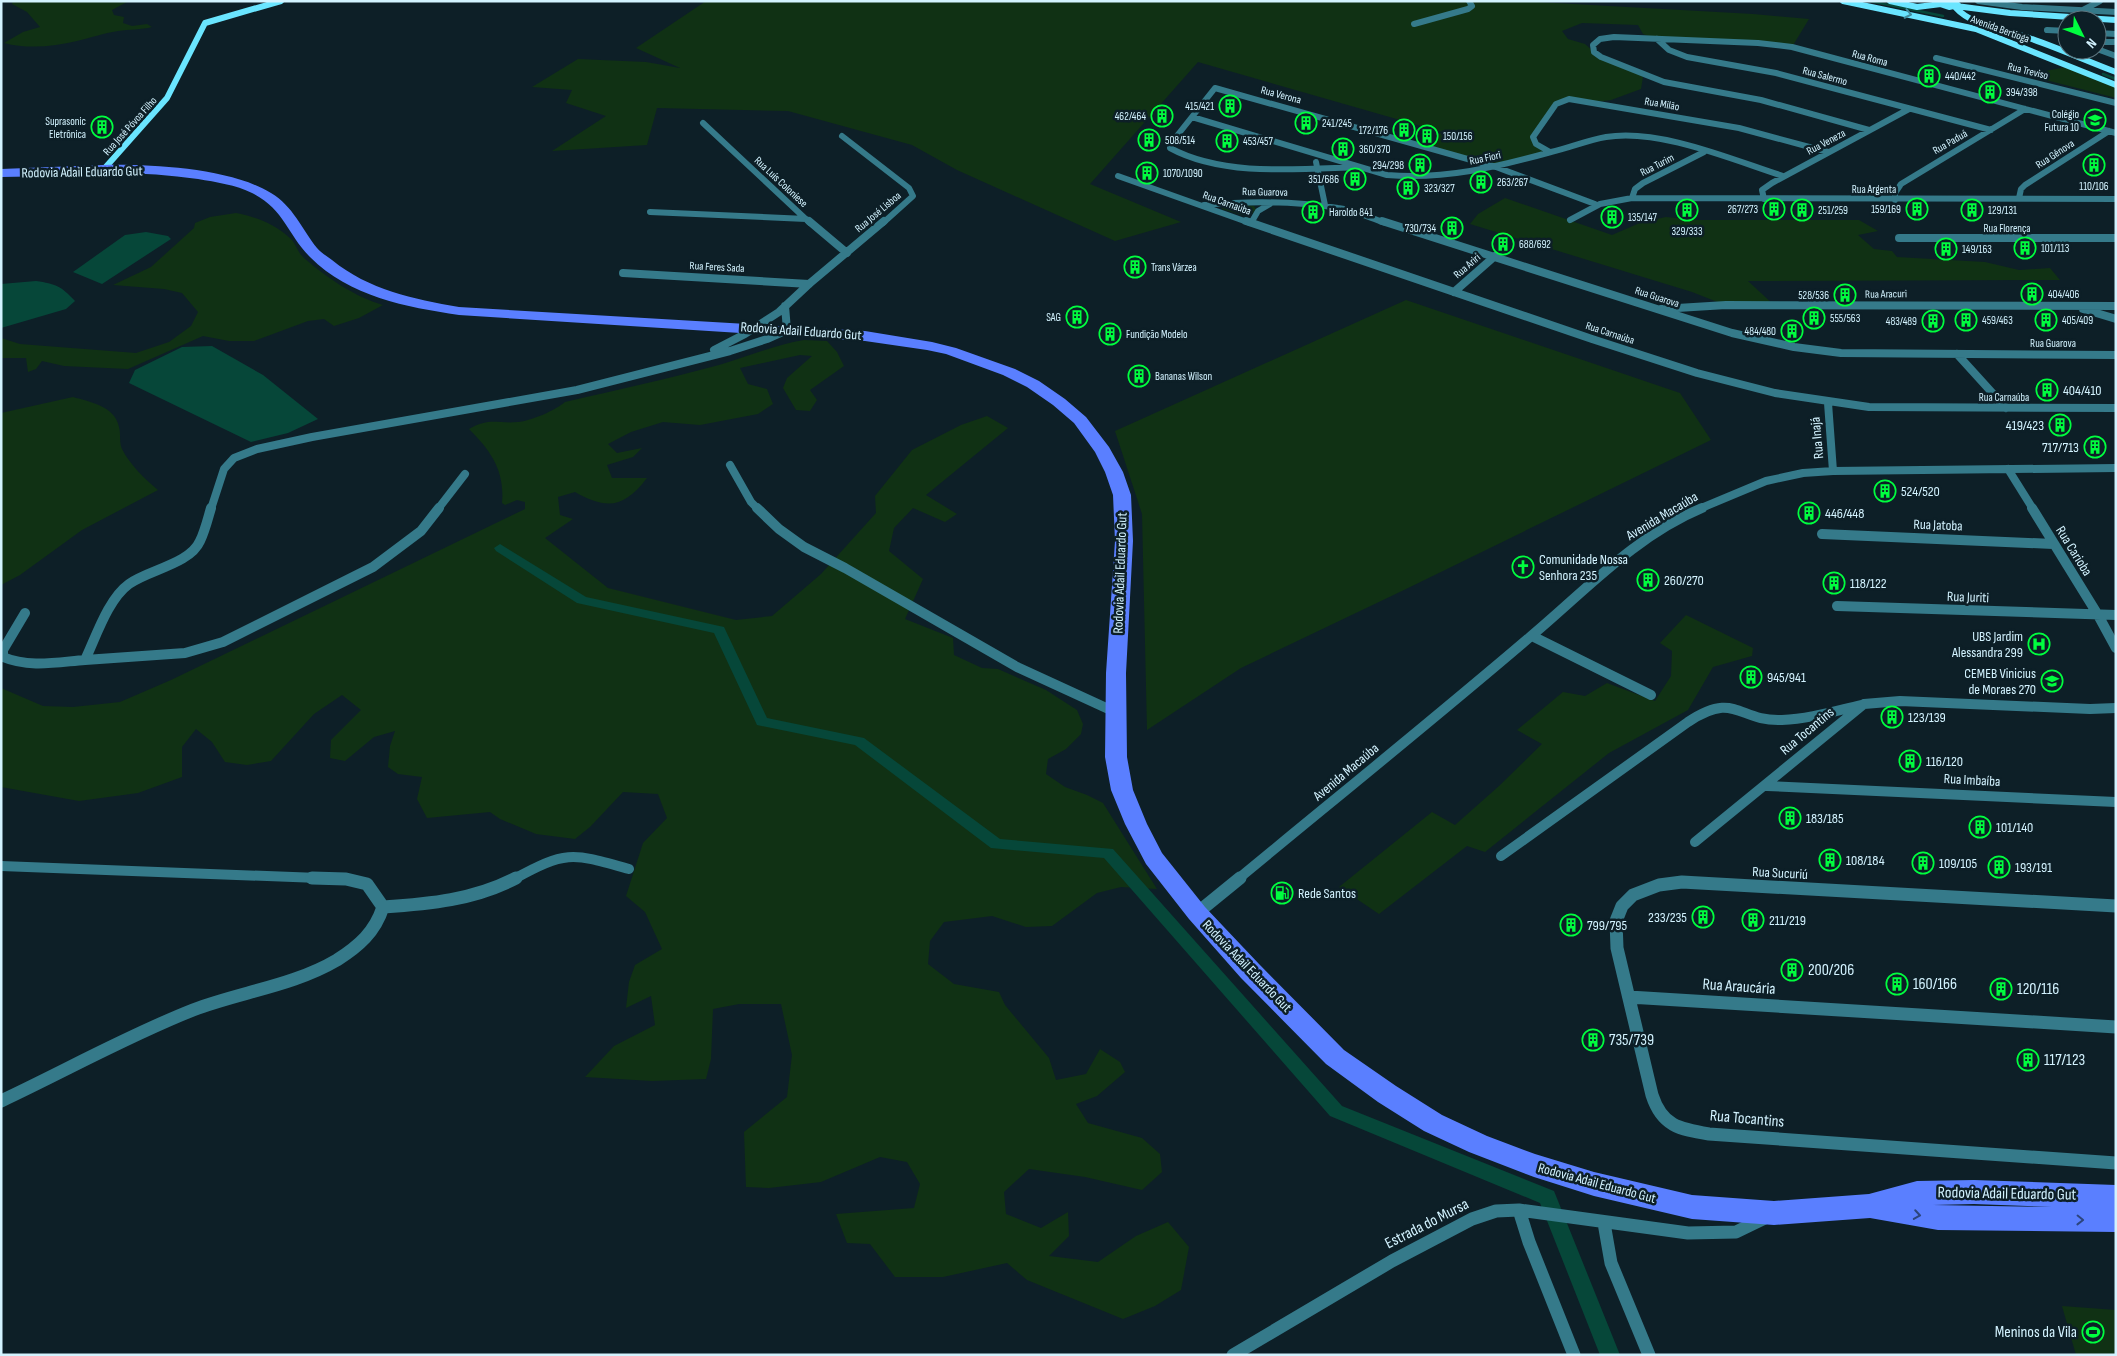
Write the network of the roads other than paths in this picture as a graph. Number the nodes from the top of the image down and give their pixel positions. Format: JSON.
{"nodes":[{"id":1,"x":281,"y":1,"type":"edge"},
{"id":2,"x":1470,"y":1,"type":"edge"},
{"id":3,"x":1843,"y":1,"type":"edge"},
{"id":4,"x":1890,"y":1,"type":"edge"},
{"id":5,"x":1933,"y":1,"type":"edge"},
{"id":6,"x":1978,"y":1,"type":"edge"},
{"id":7,"x":2100,"y":1,"type":"edge"},
{"id":8,"x":1941,"y":4,"type":"junction"},
{"id":9,"x":1953,"y":4,"type":"edge"},
{"id":10,"x":2083,"y":10,"type":"joint"},
{"id":11,"x":2116,"y":20,"type":"edge"},
{"id":12,"x":1414,"y":24,"type":"dead end"},
{"id":13,"x":1976,"y":29,"type":"junction"},
{"id":14,"x":2047,"y":30,"type":"dead end"},
{"id":15,"x":2057,"y":30,"type":"edge"},
{"id":16,"x":1658,"y":39,"type":"junction"},
{"id":17,"x":1936,"y":58,"type":"dead end"},
{"id":18,"x":2108,"y":69,"type":"junction"},
{"id":19,"x":2085,"y":72,"type":"junction"},
{"id":20,"x":2116,"y":72,"type":"edge"},
{"id":21,"x":2116,"y":84,"type":"edge"},
{"id":22,"x":2116,"y":103,"type":"edge"},
{"id":23,"x":1909,"y":109,"type":"junction"},
{"id":24,"x":2025,"y":109,"type":"junction"},
{"id":25,"x":1192,"y":117,"type":"junction"},
{"id":26,"x":703,"y":123,"type":"dead end"},
{"id":27,"x":1869,"y":130,"type":"junction"},
{"id":28,"x":1991,"y":130,"type":"junction"},
{"id":29,"x":2112,"y":132,"type":"edge"},
{"id":30,"x":842,"y":136,"type":"dead end"},
{"id":31,"x":1550,"y":152,"type":"junction"},
{"id":32,"x":1704,"y":152,"type":"junction"},
{"id":33,"x":1828,"y":152,"type":"junction"},
{"id":34,"x":1315,"y":154,"type":"junction"},
{"id":35,"x":1358,"y":167,"type":"junction"},
{"id":36,"x":1496,"y":167,"type":"junction"},
{"id":37,"x":1316,"y":168,"type":"junction"},
{"id":38,"x":104,"y":169,"type":"junction"},
{"id":39,"x":1,"y":173,"type":"edge"},
{"id":40,"x":1118,"y":176,"type":"dead end"},
{"id":41,"x":1783,"y":176,"type":"junction"},
{"id":42,"x":1632,"y":198,"type":"junction"},
{"id":43,"x":2019,"y":198,"type":"junction"},
{"id":44,"x":1764,"y":199,"type":"junction"},
{"id":45,"x":2116,"y":199,"type":"edge"},
{"id":46,"x":1895,"y":200,"type":"junction"},
{"id":47,"x":1270,"y":204,"type":"junction"},
{"id":48,"x":1595,"y":204,"type":"junction"},
{"id":49,"x":1201,"y":205,"type":"junction"},
{"id":50,"x":1324,"y":205,"type":"junction"},
{"id":51,"x":650,"y":212,"type":"dead end"},
{"id":52,"x":806,"y":219,"type":"junction"},
{"id":53,"x":1570,"y":220,"type":"dead end"},
{"id":54,"x":1251,"y":223,"type":"junction"},
{"id":55,"x":1899,"y":238,"type":"dead end"},
{"id":56,"x":2116,"y":238,"type":"edge"},
{"id":57,"x":846,"y":253,"type":"junction"},
{"id":58,"x":1495,"y":256,"type":"junction"},
{"id":59,"x":623,"y":273,"type":"dead end"},
{"id":60,"x":809,"y":284,"type":"junction"},
{"id":61,"x":1454,"y":292,"type":"junction"},
{"id":62,"x":785,"y":306,"type":"junction"},
{"id":63,"x":2074,"y":306,"type":"junction"},
{"id":64,"x":2116,"y":306,"type":"edge"},
{"id":65,"x":1657,"y":309,"type":"junction"},
{"id":66,"x":2116,"y":319,"type":"edge"},
{"id":67,"x":753,"y":328,"type":"junction"},
{"id":68,"x":787,"y":330,"type":"junction"},
{"id":69,"x":1957,"y":354,"type":"junction"},
{"id":70,"x":2116,"y":355,"type":"edge"},
{"id":71,"x":690,"y":360,"type":"junction"},
{"id":72,"x":1828,"y":402,"type":"junction"},
{"id":73,"x":2006,"y":408,"type":"junction"},
{"id":74,"x":2116,"y":408,"type":"edge"},
{"id":75,"x":730,"y":465,"type":"dead end"},
{"id":76,"x":2116,"y":468,"type":"edge"},
{"id":77,"x":2008,"y":470,"type":"junction"},
{"id":78,"x":1833,"y":471,"type":"junction"},
{"id":79,"x":465,"y":474,"type":"dead end"},
{"id":80,"x":1822,"y":534,"type":"dead end"},
{"id":81,"x":2054,"y":544,"type":"junction"},
{"id":82,"x":1837,"y":606,"type":"dead end"},
{"id":83,"x":25,"y":614,"type":"dead end"},
{"id":84,"x":2098,"y":615,"type":"junction"},
{"id":85,"x":2116,"y":615,"type":"edge"},
{"id":86,"x":1532,"y":636,"type":"junction"},
{"id":87,"x":2116,"y":648,"type":"edge"},
{"id":88,"x":85,"y":660,"type":"junction"},
{"id":89,"x":1651,"y":695,"type":"dead end"},
{"id":90,"x":1864,"y":704,"type":"junction"},
{"id":91,"x":2116,"y":708,"type":"edge"},
{"id":92,"x":1116,"y":712,"type":"junction"},
{"id":93,"x":1767,"y":786,"type":"junction"},
{"id":94,"x":2116,"y":802,"type":"edge"},
{"id":95,"x":1695,"y":842,"type":"dead end"},
{"id":96,"x":1501,"y":856,"type":"dead end"},
{"id":97,"x":1,"y":866,"type":"edge"},
{"id":98,"x":629,"y":869,"type":"dead end"},
{"id":99,"x":1682,"y":882,"type":"joint"},
{"id":100,"x":2116,"y":906,"type":"edge"},
{"id":101,"x":383,"y":907,"type":"junction"},
{"id":102,"x":1197,"y":913,"type":"junction"},
{"id":103,"x":1629,"y":997,"type":"junction"},
{"id":104,"x":2116,"y":1027,"type":"edge"},
{"id":105,"x":1,"y":1101,"type":"edge"},
{"id":106,"x":2116,"y":1163,"type":"edge"},
{"id":107,"x":2116,"y":1197,"type":"edge"},
{"id":108,"x":1870,"y":1206,"type":"junction"},
{"id":109,"x":1520,"y":1210,"type":"junction"},
{"id":110,"x":1774,"y":1213,"type":"junction"},
{"id":111,"x":2116,"y":1220,"type":"edge"},
{"id":112,"x":1604,"y":1223,"type":"junction"},
{"id":113,"x":1233,"y":1355,"type":"edge"},
{"id":114,"x":1574,"y":1355,"type":"edge"},
{"id":115,"x":1649,"y":1355,"type":"edge"}],
"edges":[{"from":1,"to":38,"type":"street","name":"Rua José Póvoa Filho"},
{"from":2,"to":12,"type":"street"},
{"from":3,"to":13,"type":"street","name":"Avenida Bertioga","one_way":true},
{"from":4,"to":8,"type":"street"},
{"from":5,"to":8,"type":"street"},
{"from":6,"to":10,"type":"street"},
{"from":7,"to":10,"type":"street"},
{"from":8,"to":9,"type":"street"},
{"from":8,"to":13,"type":"street"},
{"from":9,"to":11,"type":"street"},
{"from":9,"to":18,"type":"street","name":"Avenida Bertioga"},
{"from":13,"to":19,"type":"street","name":"Avenida Bertioga"},
{"from":14,"to":15,"type":"street"},
{"from":16,"to":23,"type":"street","name":"Rua Salermo"},
{"from":16,"to":24,"type":"street","name":"Rua Roma"},
{"from":16,"to":27,"type":"street","name":"Rua Roma"},
{"from":17,"to":22,"type":"street","name":"Rua Treviso"},
{"from":18,"to":19,"type":"street"},
{"from":18,"to":20,"type":"street","name":"Avenida Bertioga"},
{"from":19,"to":21,"type":"street","name":"Avenida Bertioga"},
{"from":23,"to":27,"type":"street","name":"Rua Veneza"},
{"from":23,"to":28,"type":"street","name":"Rua Salermo"},
{"from":24,"to":28,"type":"street","name":"Rua Paduá"},
{"from":24,"to":29,"type":"street","name":"Rua Roma"},
{"from":25,"to":34,"type":"street","name":"Rua Fiori"},
{"from":25,"to":36,"type":"street","name":"Rua Verona"},
{"from":25,"to":37,"type":"street","name":"Rua Verona"},
{"from":26,"to":52,"type":"street","name":"Rua Luís Coloniese"},
{"from":27,"to":33,"type":"street","name":"Rua Veneza"},
{"from":28,"to":46,"type":"street","name":"Rua Paduá"},
{"from":29,"to":43,"type":"street","name":"Rua Gênova"},
{"from":30,"to":57,"type":"street","name":"Rua José Lisboa"},
{"from":31,"to":32,"type":"street","name":"Rua Fiori"},
{"from":31,"to":33,"type":"street","name":"Rua Milão"},
{"from":31,"to":36,"type":"street","name":"Rua Fiori"},
{"from":32,"to":41,"type":"street","name":"Rua Fiori"},
{"from":32,"to":42,"type":"street","name":"Rua Turim"},
{"from":33,"to":41,"type":"street","name":"Rua Veneza"},
{"from":34,"to":35,"type":"street","name":"Rua Fiori"},
{"from":34,"to":37,"type":"street"},
{"from":35,"to":36,"type":"street","name":"Rua Fiori"},
{"from":35,"to":37,"type":"street","name":"Rua Verona"},
{"from":36,"to":48,"type":"street","name":"Rua Verona"},
{"from":37,"to":50,"type":"street"},
{"from":38,"to":39,"type":"main road","name":"Rodovia Adail Eduardo Gut"},
{"from":38,"to":67,"type":"main road","name":"Rodovia Adail Eduardo Gut"},
{"from":40,"to":49,"type":"street","name":"Rua Carnaúba"},
{"from":41,"to":44,"type":"street","name":"Rua Veneza"},
{"from":42,"to":44,"type":"street","name":"Rua Argenta"},
{"from":42,"to":48,"type":"street"},
{"from":43,"to":45,"type":"street","name":"Rua Argenta"},
{"from":43,"to":46,"type":"street","name":"Rua Argenta"},
{"from":44,"to":46,"type":"street","name":"Rua Argenta"},
{"from":47,"to":49,"type":"street","name":"Rua Guarova"},
{"from":47,"to":50,"type":"street","name":"Rua Guarova"},
{"from":47,"to":54,"type":"street"},
{"from":48,"to":53,"type":"street"},
{"from":49,"to":54,"type":"street","name":"Rua Carnaúba"},
{"from":50,"to":58,"type":"street","name":"Rua Guarova"},
{"from":51,"to":52,"type":"street"},
{"from":52,"to":57,"type":"street","name":"Rua Luís Coloniese"},
{"from":54,"to":61,"type":"street","name":"Rua Carnaúba"},
{"from":55,"to":56,"type":"street","name":"Rua Florença"},
{"from":57,"to":60,"type":"street","name":"Rua José Lisboa"},
{"from":58,"to":61,"type":"street","name":"Rua Ariri"},
{"from":58,"to":65,"type":"street","name":"Rua Guarova"},
{"from":59,"to":60,"type":"street","name":"Rua Feres Sada"},
{"from":60,"to":62,"type":"street","name":"Rua José Lisboa"},
{"from":61,"to":72,"type":"street","name":"Rua Carnaúba"},
{"from":62,"to":67,"type":"street","name":"Rua José Lisboa"},
{"from":62,"to":68,"type":"street"},
{"from":63,"to":64,"type":"street","name":"Rua Aracuri"},
{"from":63,"to":65,"type":"street","name":"Rua Aracuri"},
{"from":63,"to":66,"type":"street"},
{"from":65,"to":69,"type":"street","name":"Rua Guarova"},
{"from":67,"to":68,"type":"main road","name":"Rodovia Adail Eduardo Gut"},
{"from":67,"to":71,"type":"street","name":"Rua José Lisboa"},
{"from":68,"to":71,"type":"street"},
{"from":68,"to":92,"type":"main road","name":"Rodovia Adail Eduardo Gut"},
{"from":69,"to":70,"type":"street","name":"Rua Guarova"},
{"from":69,"to":73,"type":"street"},
{"from":71,"to":88,"type":"street"},
{"from":72,"to":73,"type":"street","name":"Rua Carnaúba"},
{"from":72,"to":78,"type":"street","name":"Rua Inajá"},
{"from":73,"to":74,"type":"street","name":"Rua Carnaúba"},
{"from":75,"to":92,"type":"street"},
{"from":76,"to":77,"type":"street","name":"Avenida Macaúba"},
{"from":77,"to":78,"type":"street","name":"Avenida Macaúba"},
{"from":77,"to":81,"type":"street","name":"Rua Carioba"},
{"from":78,"to":86,"type":"street","name":"Avenida Macaúba"},
{"from":79,"to":88,"type":"street"},
{"from":80,"to":81,"type":"street","name":"Rua Jatoba"},
{"from":81,"to":84,"type":"street","name":"Rua Carioba"},
{"from":82,"to":84,"type":"street","name":"Rua Juriti"},
{"from":83,"to":88,"type":"street"},
{"from":84,"to":85,"type":"street","name":"Rua Juriti"},
{"from":84,"to":87,"type":"street","name":"Rua Carioba"},
{"from":86,"to":89,"type":"street"},
{"from":86,"to":102,"type":"street","name":"Avenida Macaúba"},
{"from":90,"to":91,"type":"street"},
{"from":90,"to":93,"type":"street","name":"Rua Tocantins"},
{"from":90,"to":96,"type":"street"},
{"from":92,"to":102,"type":"main road","name":"Rodovia Adail Eduardo Gut"},
{"from":93,"to":94,"type":"street","name":"Rua Imbaíba"},
{"from":93,"to":95,"type":"street","name":"Rua Tocantins"},
{"from":97,"to":101,"type":"street"},
{"from":98,"to":101,"type":"street"},
{"from":99,"to":100,"type":"street","name":"Rua Sucuriú"},
{"from":99,"to":103,"type":"street","name":"Rua Tocantins"},
{"from":101,"to":105,"type":"street"},
{"from":102,"to":110,"type":"main road","name":"Rodovia Adail Eduardo Gut"},
{"from":103,"to":104,"type":"street","name":"Rua Araucária"},
{"from":103,"to":106,"type":"street","name":"Rua Tocantins"},
{"from":107,"to":108,"type":"main road","name":"Rodovia Adail Eduardo Gut"},
{"from":108,"to":110,"type":"main road","name":"Rodovia Adail Eduardo Gut"},
{"from":108,"to":111,"type":"main road","name":"Rodovia Adail Eduardo Gut","one_way":true},
{"from":109,"to":112,"type":"street","name":"Estrada do Mursa"},
{"from":109,"to":113,"type":"street","name":"Estrada do Mursa"},
{"from":109,"to":114,"type":"street"},
{"from":110,"to":112,"type":"street","name":"Estrada do Mursa"},
{"from":112,"to":115,"type":"street"}]}
